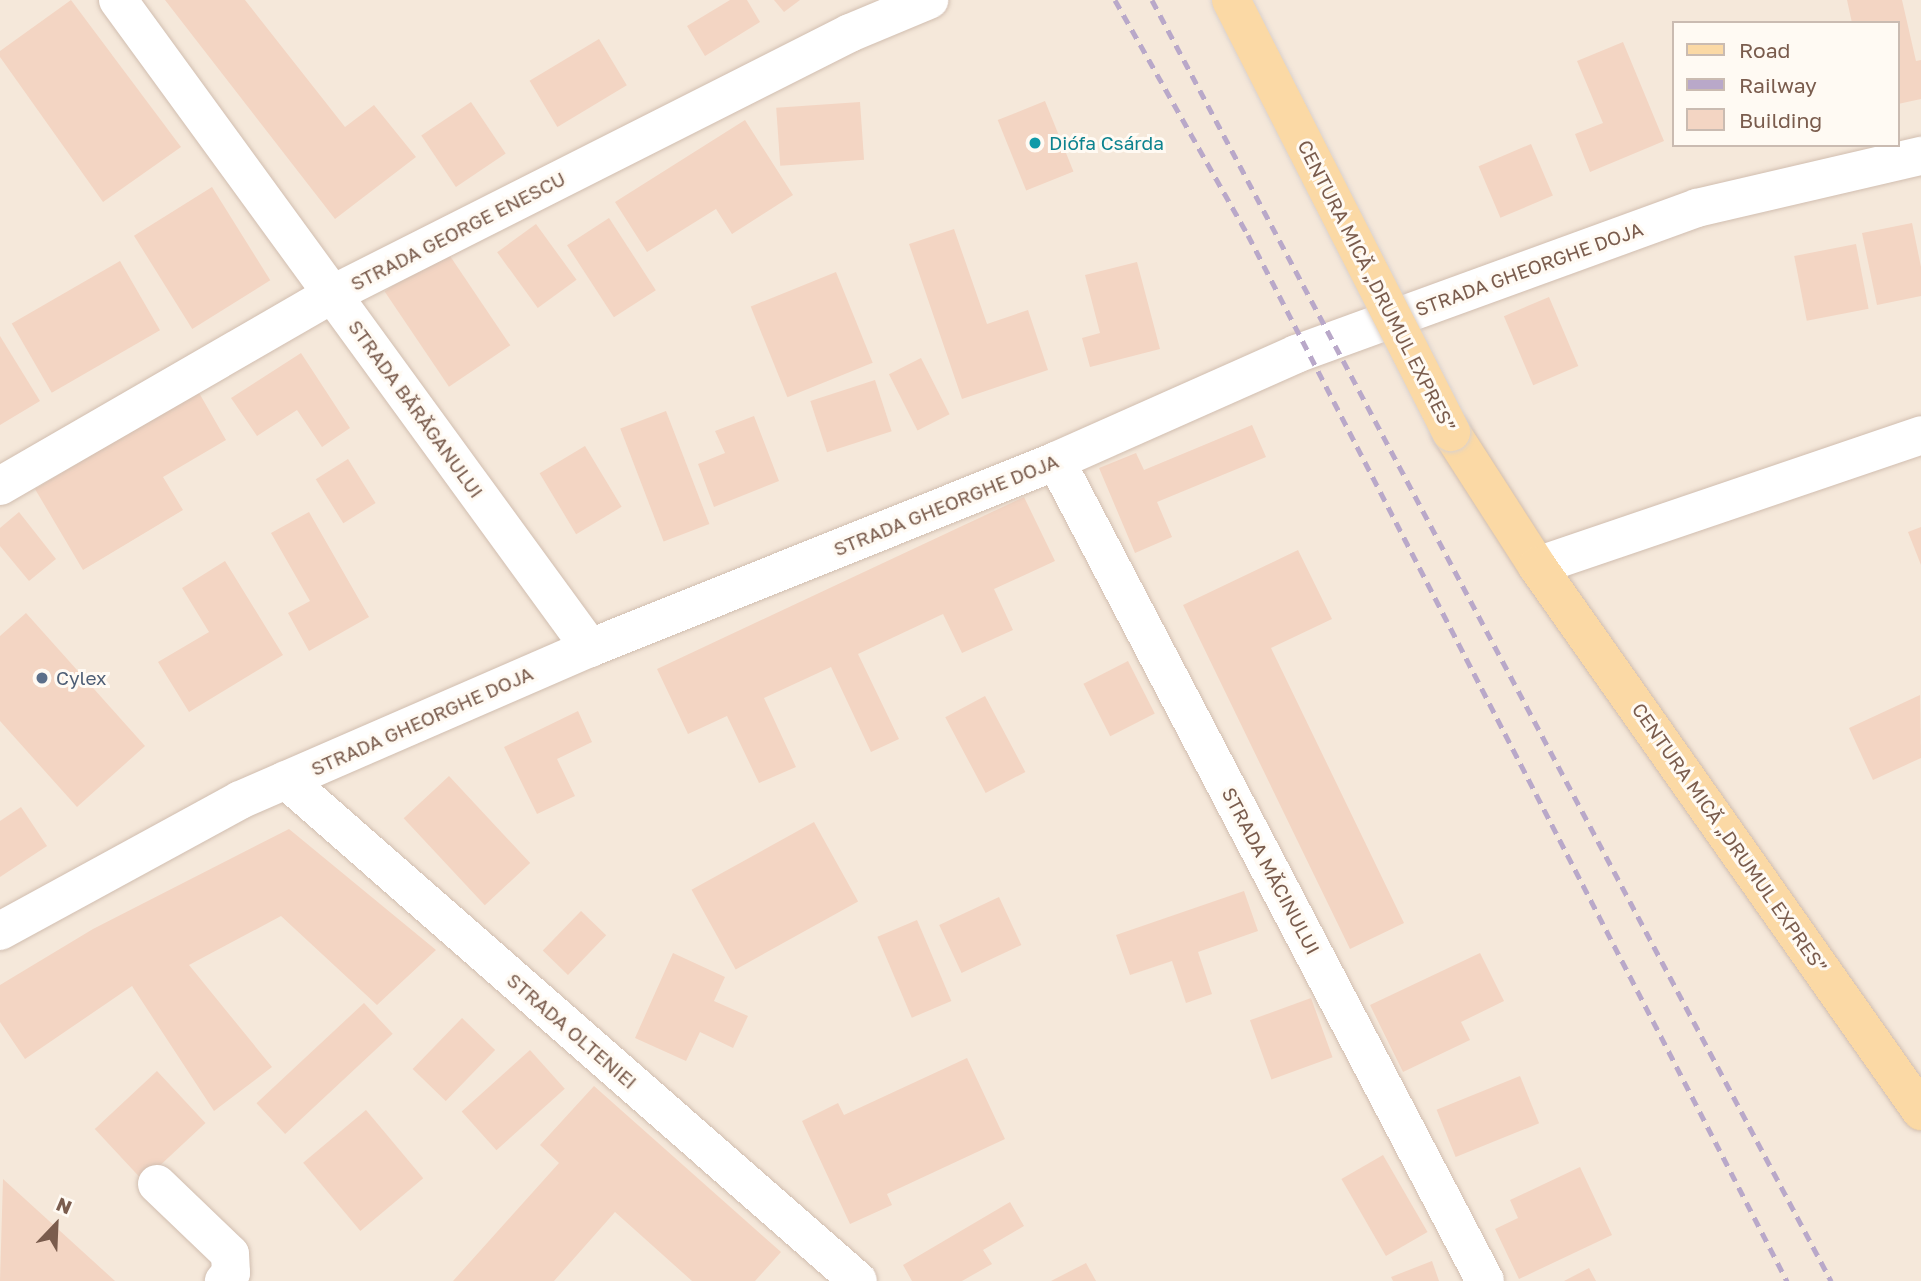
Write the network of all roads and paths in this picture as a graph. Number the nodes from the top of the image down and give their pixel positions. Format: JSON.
{"nodes":[{"id":1,"x":118,"y":0,"type":"edge"},
{"id":2,"x":929,"y":0,"type":"edge"},
{"id":3,"x":1231,"y":0,"type":"edge"},
{"id":4,"x":1921,"y":156,"type":"edge"},
{"id":5,"x":333,"y":294,"type":"junction"},
{"id":6,"x":1921,"y":435,"type":"edge"},
{"id":7,"x":1056,"y":461,"type":"junction"},
{"id":8,"x":0,"y":486,"type":"edge"},
{"id":9,"x":1536,"y":566,"type":"junction"},
{"id":10,"x":590,"y":648,"type":"junction"},
{"id":11,"x":286,"y":780,"type":"junction"},
{"id":12,"x":0,"y":931,"type":"edge"},
{"id":13,"x":1921,"y":1111,"type":"edge"},
{"id":14,"x":157,"y":1184,"type":"dead end"},
{"id":15,"x":224,"y":1281,"type":"edge"},
{"id":16,"x":858,"y":1281,"type":"edge"},
{"id":17,"x":1485,"y":1281,"type":"edge"}],
"edges":[{"from":1,"to":5,"type":"street","name":"STRADA BĂRĂGANULUI"},
{"from":2,"to":5,"type":"street","name":"STRADA GEORGE ENESCU"},
{"from":3,"to":9,"type":"main road","name":"CENTURA MICĂ „DRUMUL EXPRES”","bridge":true},
{"from":4,"to":7,"type":"street","name":"STRADA GHEORGHE DOJA"},
{"from":5,"to":8,"type":"street","name":"STRADA GEORGE ENESCU"},
{"from":5,"to":10,"type":"street","name":"STRADA BĂRĂGANULUI"},
{"from":6,"to":9,"type":"street"},
{"from":7,"to":10,"type":"street","name":"STRADA GHEORGHE DOJA"},
{"from":7,"to":17,"type":"street","name":"STRADA MĂCINULUI"},
{"from":9,"to":13,"type":"main road","name":"CENTURA MICĂ „DRUMUL EXPRES”"},
{"from":10,"to":11,"type":"street","name":"STRADA GHEORGHE DOJA"},
{"from":11,"to":12,"type":"street","name":"STRADA GHEORGHE DOJA"},
{"from":11,"to":16,"type":"street","name":"STRADA OLTENIEI"},
{"from":14,"to":15,"type":"street"}]}
